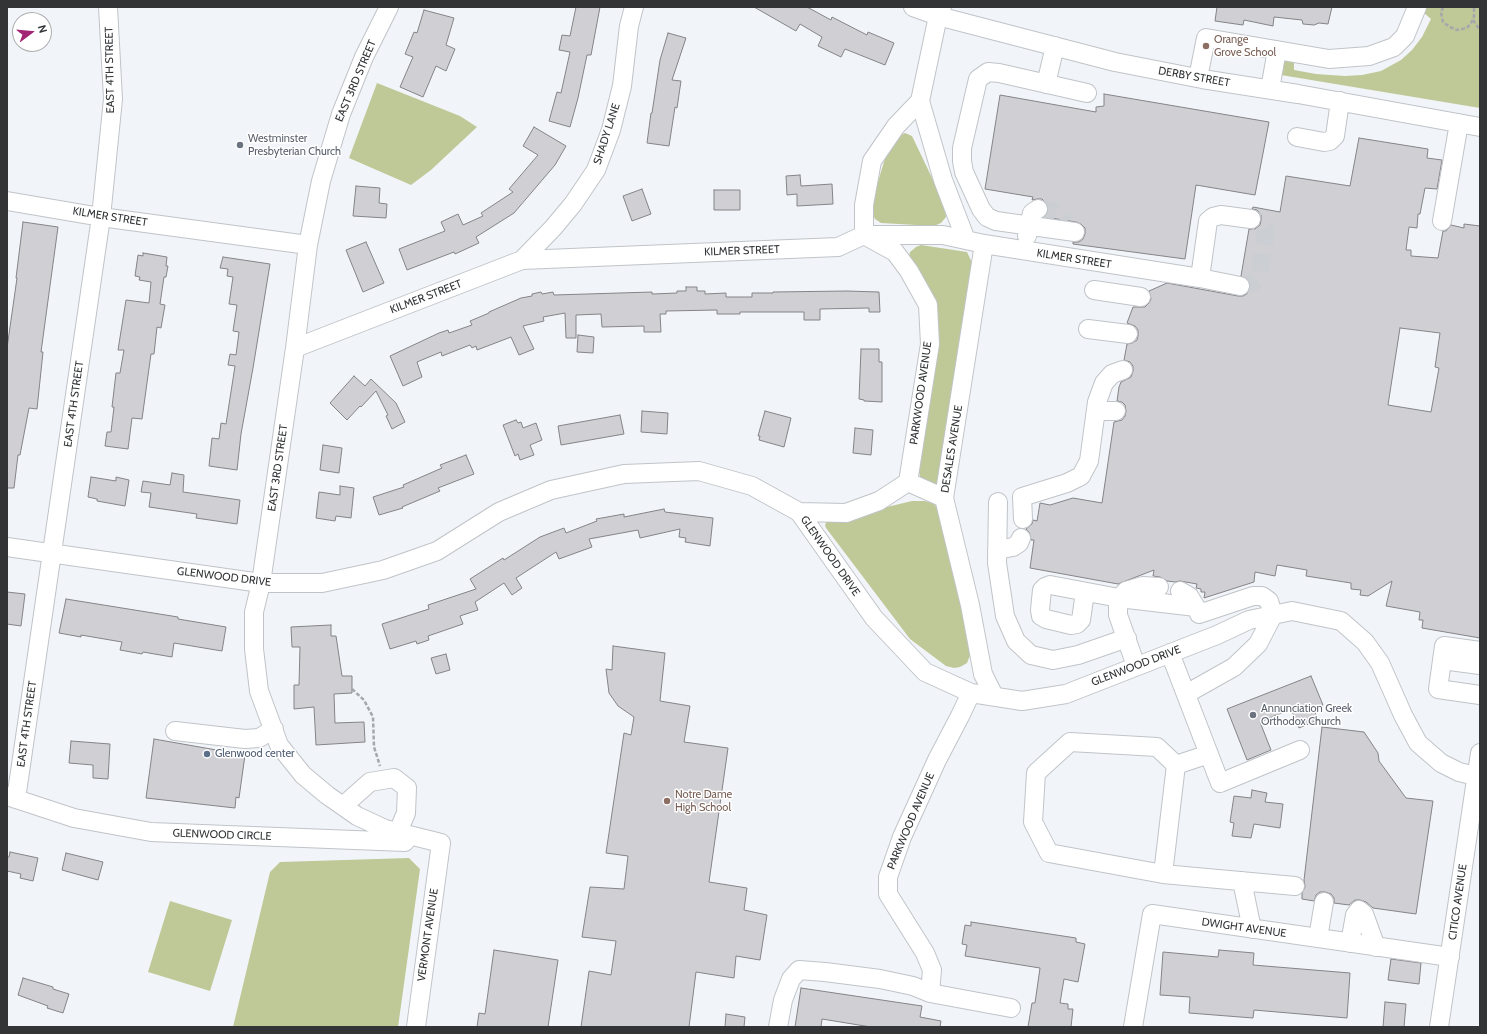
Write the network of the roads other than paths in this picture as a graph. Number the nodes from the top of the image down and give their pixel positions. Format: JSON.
{"nodes":[{"id":1,"x":108,"y":7,"type":"edge"},
{"id":2,"x":389,"y":7,"type":"edge"},
{"id":3,"x":634,"y":7,"type":"edge"},
{"id":4,"x":913,"y":7,"type":"edge"},
{"id":5,"x":1417,"y":7,"type":"edge"},
{"id":6,"x":940,"y":12,"type":"edge"},
{"id":7,"x":1055,"y":46,"type":"junction"},
{"id":8,"x":1277,"y":50,"type":"junction"},
{"id":9,"x":1198,"y":78,"type":"junction"},
{"id":10,"x":1046,"y":84,"type":"junction"},
{"id":11,"x":1270,"y":89,"type":"junction"},
{"id":12,"x":1087,"y":93,"type":"dead end"},
{"id":13,"x":920,"y":101,"type":"junction"},
{"id":14,"x":1340,"y":101,"type":"junction"},
{"id":15,"x":1459,"y":123,"type":"junction"},
{"id":16,"x":1480,"y":127,"type":"edge"},
{"id":17,"x":1297,"y":137,"type":"dead end"},
{"id":18,"x":7,"y":201,"type":"edge"},
{"id":19,"x":1038,"y":209,"type":"dead end"},
{"id":20,"x":101,"y":217,"type":"junction"},
{"id":21,"x":1251,"y":219,"type":"tunnel mouth"},
{"id":22,"x":1442,"y":221,"type":"dead end"},
{"id":23,"x":1029,"y":225,"type":"junction"},
{"id":24,"x":1070,"y":228,"type":"dead end"},
{"id":25,"x":864,"y":235,"type":"junction"},
{"id":26,"x":966,"y":240,"type":"junction"},
{"id":27,"x":984,"y":244,"type":"junction"},
{"id":28,"x":308,"y":245,"type":"junction"},
{"id":29,"x":1025,"y":251,"type":"junction"},
{"id":30,"x":522,"y":260,"type":"junction"},
{"id":31,"x":1200,"y":278,"type":"junction"},
{"id":32,"x":1240,"y":286,"type":"tunnel mouth"},
{"id":33,"x":1094,"y":290,"type":"dead end"},
{"id":34,"x":1141,"y":297,"type":"dead end"},
{"id":35,"x":1088,"y":329,"type":"dead end"},
{"id":36,"x":1128,"y":334,"type":"dead end"},
{"id":37,"x":295,"y":348,"type":"junction"},
{"id":38,"x":1123,"y":370,"type":"dead end"},
{"id":39,"x":1116,"y":411,"type":"dead end"},
{"id":40,"x":1095,"y":416,"type":"junction"},
{"id":41,"x":908,"y":482,"type":"junction"},
{"id":42,"x":944,"y":498,"type":"junction"},
{"id":43,"x":998,"y":502,"type":"dead end"},
{"id":44,"x":799,"y":512,"type":"junction"},
{"id":45,"x":1023,"y":519,"type":"dead end"},
{"id":46,"x":1021,"y":538,"type":"dead end"},
{"id":47,"x":7,"y":547,"type":"edge"},
{"id":48,"x":997,"y":550,"type":"junction"},
{"id":49,"x":53,"y":554,"type":"junction"},
{"id":50,"x":260,"y":583,"type":"junction"},
{"id":51,"x":1159,"y":587,"type":"dead end"},
{"id":52,"x":1180,"y":591,"type":"dead end"},
{"id":53,"x":1085,"y":592,"type":"dead end"},
{"id":54,"x":1119,"y":598,"type":"junction"},
{"id":55,"x":1198,"y":611,"type":"junction"},
{"id":56,"x":1273,"y":615,"type":"junction"},
{"id":57,"x":1126,"y":638,"type":"junction"},
{"id":58,"x":1208,"y":638,"type":"junction"},
{"id":59,"x":1480,"y":651,"type":"edge"},
{"id":60,"x":1170,"y":653,"type":"junction"},
{"id":61,"x":1442,"y":660,"type":"junction"},
{"id":62,"x":1480,"y":665,"type":"edge"},
{"id":63,"x":1136,"y":666,"type":"junction"},
{"id":64,"x":971,"y":693,"type":"junction"},
{"id":65,"x":1186,"y":694,"type":"junction"},
{"id":66,"x":1480,"y":695,"type":"edge"},
{"id":67,"x":994,"y":696,"type":"junction"},
{"id":68,"x":274,"y":729,"type":"junction"},
{"id":69,"x":174,"y":731,"type":"dead end"},
{"id":70,"x":1300,"y":750,"type":"dead end"},
{"id":71,"x":1480,"y":753,"type":"edge"},
{"id":72,"x":1209,"y":754,"type":"junction"},
{"id":73,"x":1176,"y":765,"type":"junction"},
{"id":74,"x":1478,"y":777,"type":"edge"},
{"id":75,"x":12,"y":798,"type":"edge"},
{"id":76,"x":343,"y":806,"type":"junction"},
{"id":77,"x":398,"y":832,"type":"junction"},
{"id":78,"x":441,"y":843,"type":"junction"},
{"id":79,"x":1163,"y":874,"type":"junction"},
{"id":80,"x":1242,"y":880,"type":"junction"},
{"id":81,"x":1295,"y":886,"type":"dead end"},
{"id":82,"x":1324,"y":902,"type":"dead end"},
{"id":83,"x":1252,"y":929,"type":"junction"},
{"id":84,"x":1318,"y":938,"type":"junction"},
{"id":85,"x":1350,"y":943,"type":"junction"},
{"id":86,"x":1376,"y":947,"type":"junction"},
{"id":87,"x":1450,"y":957,"type":"junction"},
{"id":88,"x":930,"y":993,"type":"junction"},
{"id":89,"x":1011,"y":1008,"type":"dead end"},
{"id":90,"x":416,"y":1027,"type":"edge"},
{"id":91,"x":778,"y":1027,"type":"edge"},
{"id":92,"x":1133,"y":1027,"type":"edge"},
{"id":93,"x":1439,"y":1027,"type":"edge"}],
"edges":[{"from":1,"to":20,"type":"street","name":"EAST 4TH STREET"},
{"from":2,"to":28,"type":"street","name":"EAST 3RD STREET"},
{"from":3,"to":30,"type":"street","name":"SHADY LANE"},
{"from":4,"to":6,"type":"street","name":"DERBY STREET"},
{"from":5,"to":8,"type":"street"},
{"from":6,"to":7,"type":"street","name":"DERBY STREET"},
{"from":6,"to":13,"type":"street"},
{"from":7,"to":9,"type":"street","name":"DERBY STREET"},
{"from":7,"to":10,"type":"street"},
{"from":8,"to":9,"type":"street"},
{"from":8,"to":11,"type":"street"},
{"from":9,"to":11,"type":"street","name":"DERBY STREET"},
{"from":10,"to":12,"type":"street"},
{"from":10,"to":23,"type":"street"},
{"from":11,"to":14,"type":"street","name":"DERBY STREET"},
{"from":13,"to":25,"type":"street"},
{"from":13,"to":26,"type":"street"},
{"from":14,"to":15,"type":"street","name":"DERBY STREET"},
{"from":14,"to":17,"type":"street"},
{"from":15,"to":16,"type":"street","name":"DERBY STREET"},
{"from":15,"to":22,"type":"street"},
{"from":18,"to":20,"type":"street","name":"KILMER STREET"},
{"from":19,"to":23,"type":"street"},
{"from":20,"to":28,"type":"street","name":"KILMER STREET"},
{"from":20,"to":49,"type":"street","name":"EAST 4TH STREET"},
{"from":21,"to":31,"type":"street"},
{"from":23,"to":24,"type":"street"},
{"from":23,"to":29,"type":"street"},
{"from":25,"to":26,"type":"street","name":"KILMER STREET"},
{"from":25,"to":30,"type":"street","name":"KILMER STREET"},
{"from":25,"to":41,"type":"street","name":"PARKWOOD AVENUE"},
{"from":26,"to":27,"type":"street","name":"KILMER STREET"},
{"from":27,"to":29,"type":"street","name":"KILMER STREET"},
{"from":27,"to":42,"type":"street","name":"DESALES AVENUE"},
{"from":28,"to":37,"type":"street","name":"EAST 3RD STREET"},
{"from":29,"to":31,"type":"street","name":"KILMER STREET"},
{"from":30,"to":37,"type":"street","name":"KILMER STREET"},
{"from":31,"to":32,"type":"street","name":"KILMER STREET"},
{"from":33,"to":34,"type":"street"},
{"from":35,"to":36,"type":"street"},
{"from":37,"to":50,"type":"street","name":"EAST 3RD STREET"},
{"from":38,"to":40,"type":"street"},
{"from":39,"to":40,"type":"street"},
{"from":40,"to":45,"type":"street"},
{"from":41,"to":42,"type":"street"},
{"from":41,"to":44,"type":"street"},
{"from":42,"to":67,"type":"street","name":"DESALES AVENUE"},
{"from":43,"to":48,"type":"street"},
{"from":44,"to":50,"type":"street","name":"GLENWOOD DRIVE"},
{"from":44,"to":64,"type":"street","name":"GLENWOOD DRIVE"},
{"from":46,"to":48,"type":"street"},
{"from":47,"to":49,"type":"street","name":"GLENWOOD DRIVE"},
{"from":48,"to":57,"type":"street"},
{"from":49,"to":50,"type":"street","name":"GLENWOOD DRIVE"},
{"from":49,"to":75,"type":"street","name":"EAST 4TH STREET"},
{"from":50,"to":68,"type":"street","name":"EAST 3RD STREET"},
{"from":51,"to":54,"type":"street"},
{"from":52,"to":55,"type":"street"},
{"from":53,"to":54,"type":"street"},
{"from":54,"to":55,"type":"street"},
{"from":54,"to":57,"type":"street"},
{"from":55,"to":56,"type":"street"},
{"from":55,"to":58,"type":"street"},
{"from":56,"to":58,"type":"street","name":"GLENWOOD DRIVE"},
{"from":56,"to":65,"type":"street"},
{"from":56,"to":74,"type":"street","name":"GLENWOOD DRIVE"},
{"from":57,"to":63,"type":"street"},
{"from":58,"to":60,"type":"street","name":"GLENWOOD DRIVE"},
{"from":59,"to":61,"type":"street"},
{"from":60,"to":63,"type":"street","name":"GLENWOOD DRIVE"},
{"from":60,"to":65,"type":"street"},
{"from":61,"to":62,"type":"street"},
{"from":61,"to":66,"type":"street"},
{"from":63,"to":67,"type":"street","name":"GLENWOOD DRIVE"},
{"from":64,"to":67,"type":"street","name":"GLENWOOD DRIVE"},
{"from":64,"to":88,"type":"street","name":"PARKWOOD AVENUE"},
{"from":65,"to":72,"type":"street"},
{"from":68,"to":69,"type":"street"},
{"from":68,"to":76,"type":"street","name":"EAST 3RD STREET"},
{"from":70,"to":72,"type":"street"},
{"from":71,"to":74,"type":"street","name":"CITICO AVENUE"},
{"from":72,"to":73,"type":"street"},
{"from":73,"to":79,"type":"street"},
{"from":73,"to":79,"type":"street"},
{"from":74,"to":87,"type":"street","name":"CITICO AVENUE"},
{"from":75,"to":78,"type":"street","name":"GLENWOOD CIRCLE"},
{"from":76,"to":77,"type":"street","name":"EAST 3RD STREET"},
{"from":76,"to":77,"type":"street"},
{"from":77,"to":78,"type":"street","name":"EAST 3RD STREET"},
{"from":78,"to":90,"type":"street","name":"VERMONT AVENUE"},
{"from":79,"to":80,"type":"street"},
{"from":80,"to":81,"type":"street"},
{"from":80,"to":83,"type":"street"},
{"from":82,"to":84,"type":"street"},
{"from":83,"to":84,"type":"street","name":"DWIGHT AVENUE"},
{"from":83,"to":92,"type":"street","name":"DWIGHT AVENUE"},
{"from":84,"to":85,"type":"street","name":"DWIGHT AVENUE"},
{"from":85,"to":86,"type":"street","name":"DWIGHT AVENUE"},
{"from":85,"to":86,"type":"street"},
{"from":86,"to":87,"type":"street","name":"DWIGHT AVENUE"},
{"from":87,"to":93,"type":"street","name":"CITICO AVENUE"},
{"from":88,"to":89,"type":"street"},
{"from":88,"to":91,"type":"street"}]}
